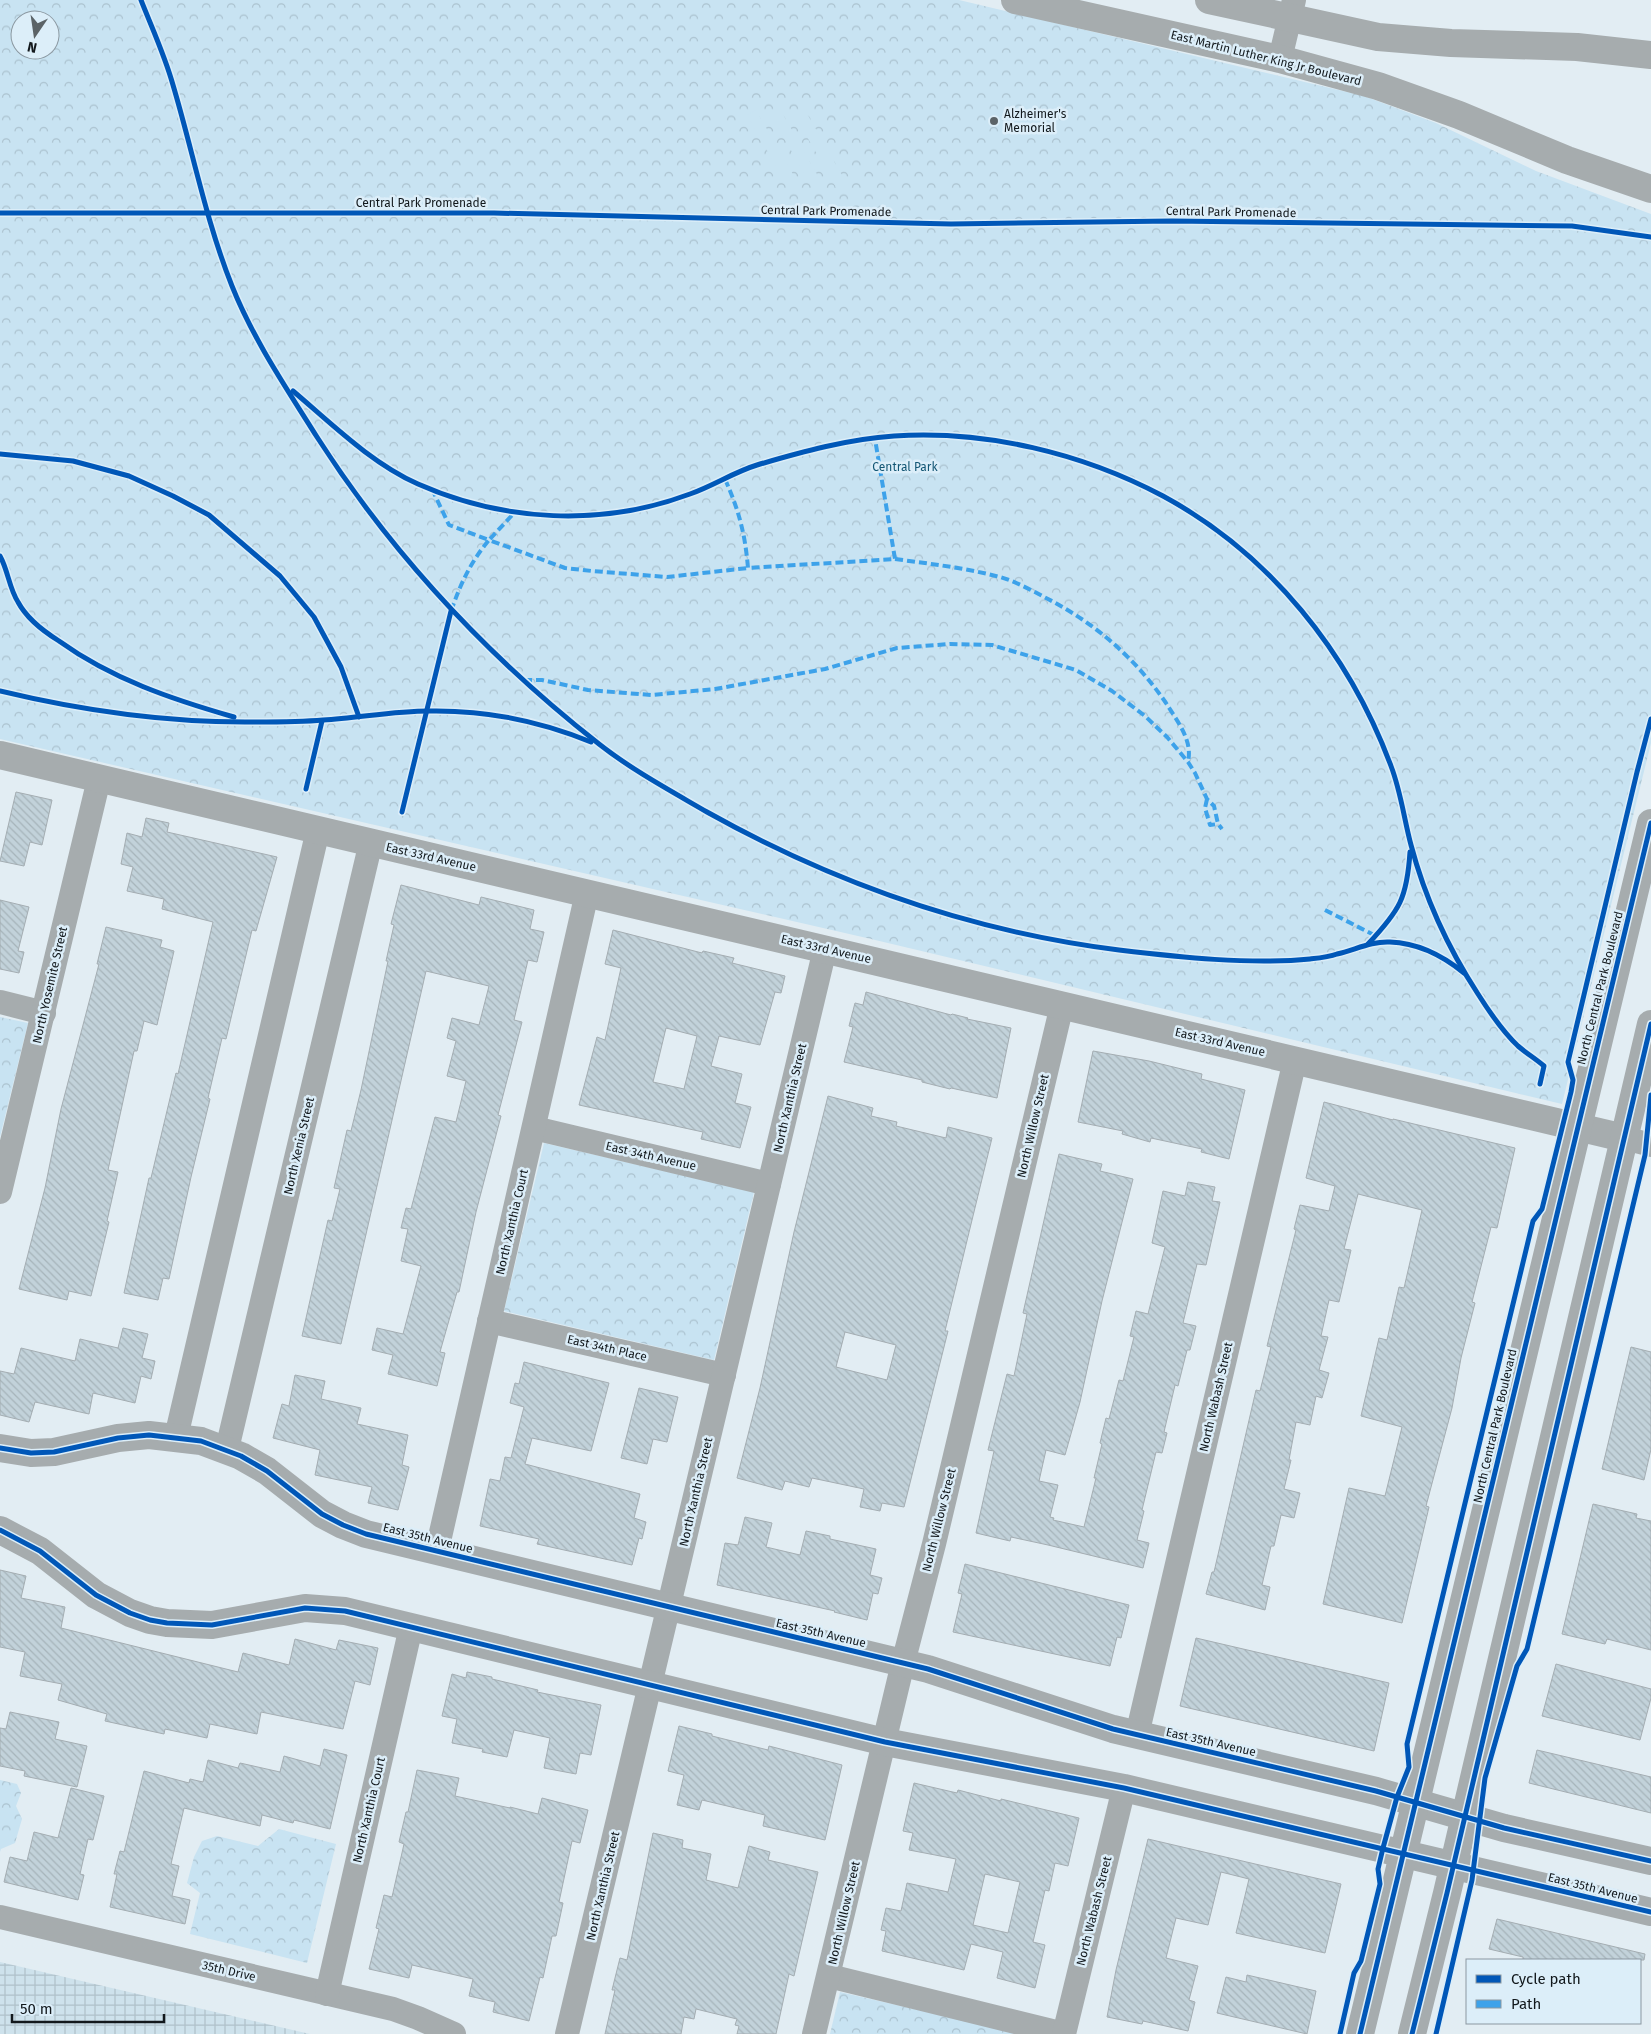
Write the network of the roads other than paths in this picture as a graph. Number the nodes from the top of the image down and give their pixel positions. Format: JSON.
{"nodes":[{"id":1,"x":1015,"y":0,"type":"edge"},
{"id":2,"x":1209,"y":0,"type":"edge"},
{"id":3,"x":1292,"y":9,"type":"edge"},
{"id":4,"x":1651,"y":55,"type":"edge"},
{"id":5,"x":1280,"y":59,"type":"junction"},
{"id":6,"x":1651,"y":188,"type":"edge"},
{"id":7,"x":0,"y":755,"type":"edge"},
{"id":8,"x":99,"y":779,"type":"junction"},
{"id":9,"x":1651,"y":823,"type":"edge"},
{"id":10,"x":318,"y":830,"type":"junction"},
{"id":11,"x":372,"y":842,"type":"junction"},
{"id":12,"x":587,"y":893,"type":"junction"},
{"id":13,"x":825,"y":949,"type":"junction"},
{"id":14,"x":0,"y":1002,"type":"edge"},
{"id":15,"x":1062,"y":1005,"type":"junction"},
{"id":16,"x":44,"y":1013,"type":"junction"},
{"id":17,"x":1651,"y":1024,"type":"edge"},
{"id":18,"x":1295,"y":1060,"type":"junction"},
{"id":19,"x":1576,"y":1127,"type":"junction"},
{"id":20,"x":534,"y":1128,"type":"junction"},
{"id":21,"x":1624,"y":1138,"type":"junction"},
{"id":22,"x":1651,"y":1145,"type":"edge"},
{"id":23,"x":769,"y":1184,"type":"junction"},
{"id":24,"x":0,"y":1192,"type":"edge"},
{"id":25,"x":489,"y":1322,"type":"junction"},
{"id":26,"x":724,"y":1375,"type":"junction"},
{"id":27,"x":176,"y":1437,"type":"junction"},
{"id":28,"x":0,"y":1448,"type":"edge"},
{"id":29,"x":227,"y":1449,"type":"junction"},
{"id":30,"x":0,"y":1530,"type":"edge"},
{"id":31,"x":437,"y":1550,"type":"junction"},
{"id":32,"x":669,"y":1608,"type":"junction"},
{"id":33,"x":411,"y":1626,"type":"junction"},
{"id":34,"x":903,"y":1663,"type":"junction"},
{"id":35,"x":651,"y":1684,"type":"junction"},
{"id":36,"x":1137,"y":1735,"type":"junction"},
{"id":37,"x":885,"y":1742,"type":"junction"},
{"id":38,"x":1124,"y":1788,"type":"junction"},
{"id":39,"x":1415,"y":1802,"type":"junction"},
{"id":40,"x":1464,"y":1816,"type":"junction"},
{"id":41,"x":1403,"y":1853,"type":"junction"},
{"id":42,"x":1651,"y":1861,"type":"edge"},
{"id":43,"x":1453,"y":1865,"type":"junction"},
{"id":44,"x":1651,"y":1912,"type":"edge"},
{"id":45,"x":0,"y":1917,"type":"edge"},
{"id":46,"x":829,"y":1976,"type":"junction"},
{"id":47,"x":327,"y":1994,"type":"junction"},
{"id":48,"x":454,"y":2034,"type":"edge"},
{"id":49,"x":568,"y":2034,"type":"edge"},
{"id":50,"x":814,"y":2034,"type":"edge"},
{"id":51,"x":1064,"y":2034,"type":"edge"},
{"id":52,"x":1360,"y":2034,"type":"edge"},
{"id":53,"x":1412,"y":2034,"type":"edge"}],
"edges":[{"from":1,"to":5,"type":"street","name":"East Martin Luther King Jr Boulevard"},
{"from":2,"to":3,"type":"street"},
{"from":3,"to":4,"type":"street"},
{"from":3,"to":5,"type":"street"},
{"from":5,"to":6,"type":"street","name":"East Martin Luther King Jr Boulevard"},
{"from":7,"to":8,"type":"street","name":"East 33rd Avenue"},
{"from":8,"to":10,"type":"street","name":"East 33rd Avenue"},
{"from":8,"to":16,"type":"street","name":"North Yosemite Street"},
{"from":9,"to":19,"type":"street","name":"North Central Park Boulevard"},
{"from":10,"to":11,"type":"street","name":"East 33rd Avenue"},
{"from":10,"to":27,"type":"street"},
{"from":11,"to":12,"type":"street","name":"East 33rd Avenue"},
{"from":11,"to":29,"type":"street","name":"North Xenia Street"},
{"from":12,"to":13,"type":"street","name":"East 33rd Avenue"},
{"from":12,"to":20,"type":"street","name":"North Xanthia Court"},
{"from":13,"to":15,"type":"street","name":"East 33rd Avenue"},
{"from":13,"to":23,"type":"street","name":"North Xanthia Street"},
{"from":14,"to":16,"type":"street"},
{"from":15,"to":18,"type":"street","name":"East 33rd Avenue"},
{"from":15,"to":34,"type":"street","name":"North Willow Street"},
{"from":16,"to":24,"type":"street","name":"North Yosemite Street"},
{"from":17,"to":21,"type":"street"},
{"from":18,"to":19,"type":"street","name":"East 33rd Avenue"},
{"from":18,"to":36,"type":"street","name":"North Wabash Street"},
{"from":19,"to":21,"type":"street","name":"East 33rd Avenue"},
{"from":19,"to":39,"type":"street","name":"North Central Park Boulevard"},
{"from":20,"to":23,"type":"street","name":"East 34th Avenue"},
{"from":20,"to":25,"type":"street","name":"North Xanthia Court"},
{"from":21,"to":22,"type":"street","name":"East 33rd Avenue"},
{"from":21,"to":40,"type":"street"},
{"from":23,"to":26,"type":"street","name":"North Xanthia Street"},
{"from":25,"to":26,"type":"street","name":"East 34th Place"},
{"from":25,"to":31,"type":"street","name":"North Xanthia Court"},
{"from":26,"to":32,"type":"street","name":"North Xanthia Street"},
{"from":27,"to":28,"type":"street","name":"East 35th Avenue"},
{"from":27,"to":29,"type":"street","name":"East 35th Avenue"},
{"from":29,"to":31,"type":"street","name":"East 35th Avenue"},
{"from":30,"to":33,"type":"street","name":"East 35th Avenue"},
{"from":31,"to":32,"type":"street","name":"East 35th Avenue"},
{"from":32,"to":34,"type":"street","name":"East 35th Avenue"},
{"from":32,"to":35,"type":"street","name":"North Xanthia Street"},
{"from":33,"to":35,"type":"street","name":"East 35th Avenue"},
{"from":33,"to":47,"type":"street","name":"North Xanthia Court"},
{"from":34,"to":36,"type":"street","name":"East 35th Avenue"},
{"from":34,"to":37,"type":"street","name":"North Willow Street"},
{"from":35,"to":37,"type":"street","name":"East 35th Avenue"},
{"from":35,"to":49,"type":"street","name":"North Xanthia Street"},
{"from":36,"to":39,"type":"street","name":"East 35th Avenue"},
{"from":37,"to":38,"type":"street","name":"East 35th Avenue"},
{"from":37,"to":46,"type":"street","name":"North Willow Street"},
{"from":38,"to":41,"type":"street","name":"East 35th Avenue"},
{"from":38,"to":51,"type":"street","name":"North Wabash Street"},
{"from":39,"to":40,"type":"street","name":"East 35th Avenue"},
{"from":39,"to":41,"type":"street","name":"North Central Park Boulevard"},
{"from":40,"to":42,"type":"street","name":"East 35th Avenue"},
{"from":40,"to":43,"type":"street"},
{"from":41,"to":43,"type":"street","name":"East 35th Avenue"},
{"from":41,"to":52,"type":"street","name":"North Central Park Boulevard"},
{"from":43,"to":44,"type":"street","name":"East 35th Avenue"},
{"from":43,"to":53,"type":"street"},
{"from":45,"to":47,"type":"street","name":"35th Drive"},
{"from":46,"to":50,"type":"street","name":"North Willow Street"},
{"from":46,"to":51,"type":"street"},
{"from":47,"to":48,"type":"street","name":"35th Drive"}]}
